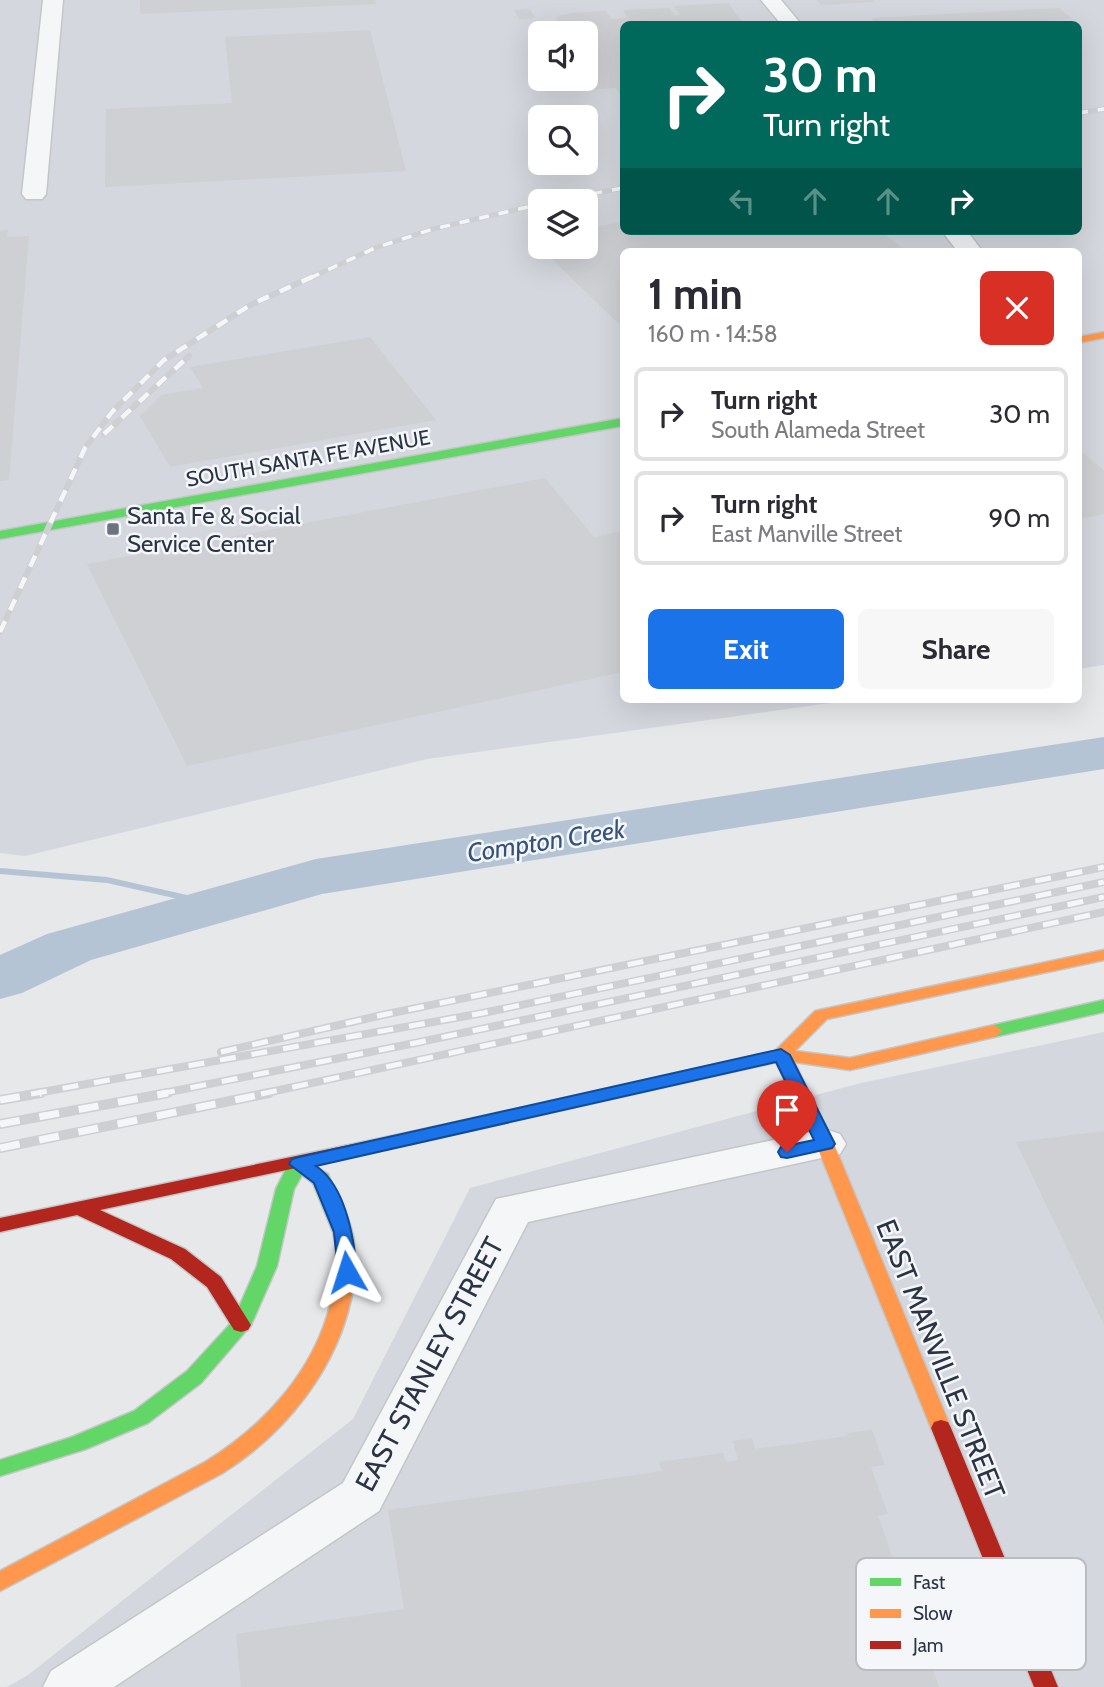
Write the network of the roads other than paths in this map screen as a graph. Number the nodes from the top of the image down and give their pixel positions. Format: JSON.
{"nodes":[{"id":1,"x":53,"y":0,"type":"edge"},
{"id":2,"x":771,"y":0,"type":"edge"},
{"id":3,"x":788,"y":21,"type":"edge"},
{"id":4,"x":34,"y":194,"type":"dead end"},
{"id":5,"x":1104,"y":335,"type":"edge"},
{"id":6,"x":1082,"y":339,"type":"edge"},
{"id":7,"x":620,"y":423,"type":"edge"},
{"id":8,"x":0,"y":535,"type":"edge"},
{"id":9,"x":1104,"y":955,"type":"edge"},
{"id":10,"x":1104,"y":1006,"type":"edge"},
{"id":11,"x":781,"y":1055,"type":"junction"},
{"id":12,"x":825,"y":1144,"type":"junction"},
{"id":13,"x":299,"y":1164,"type":"junction"},
{"id":14,"x":79,"y":1209,"type":"junction"},
{"id":15,"x":0,"y":1225,"type":"edge"},
{"id":16,"x":241,"y":1325,"type":"junction"},
{"id":17,"x":0,"y":1468,"type":"edge"},
{"id":18,"x":993,"y":1558,"type":"edge"},
{"id":19,"x":0,"y":1582,"type":"edge"},
{"id":20,"x":1039,"y":1670,"type":"edge"},
{"id":21,"x":70,"y":1687,"type":"edge"},
{"id":22,"x":1046,"y":1687,"type":"edge"}],
"edges":[{"from":1,"to":4,"type":"street"},
{"from":2,"to":3,"type":"street"},
{"from":5,"to":6,"type":"main road"},
{"from":7,"to":8,"type":"main road","name":"SOUTH SANTA FE AVENUE"},
{"from":9,"to":11,"type":"main road"},
{"from":10,"to":11,"type":"main road"},
{"from":11,"to":12,"type":"main road","name":"EAST MANVILLE STREET"},
{"from":11,"to":13,"type":"main road"},
{"from":12,"to":18,"type":"main road","name":"EAST MANVILLE STREET"},
{"from":12,"to":21,"type":"street","name":"EAST STANLEY STREET"},
{"from":13,"to":14,"type":"main road"},
{"from":13,"to":16,"type":"main road"},
{"from":13,"to":19,"type":"main road"},
{"from":14,"to":15,"type":"main road"},
{"from":14,"to":16,"type":"main road"},
{"from":16,"to":17,"type":"main road"},
{"from":20,"to":22,"type":"main road","name":"EAST MANVILLE STREET"}]}
